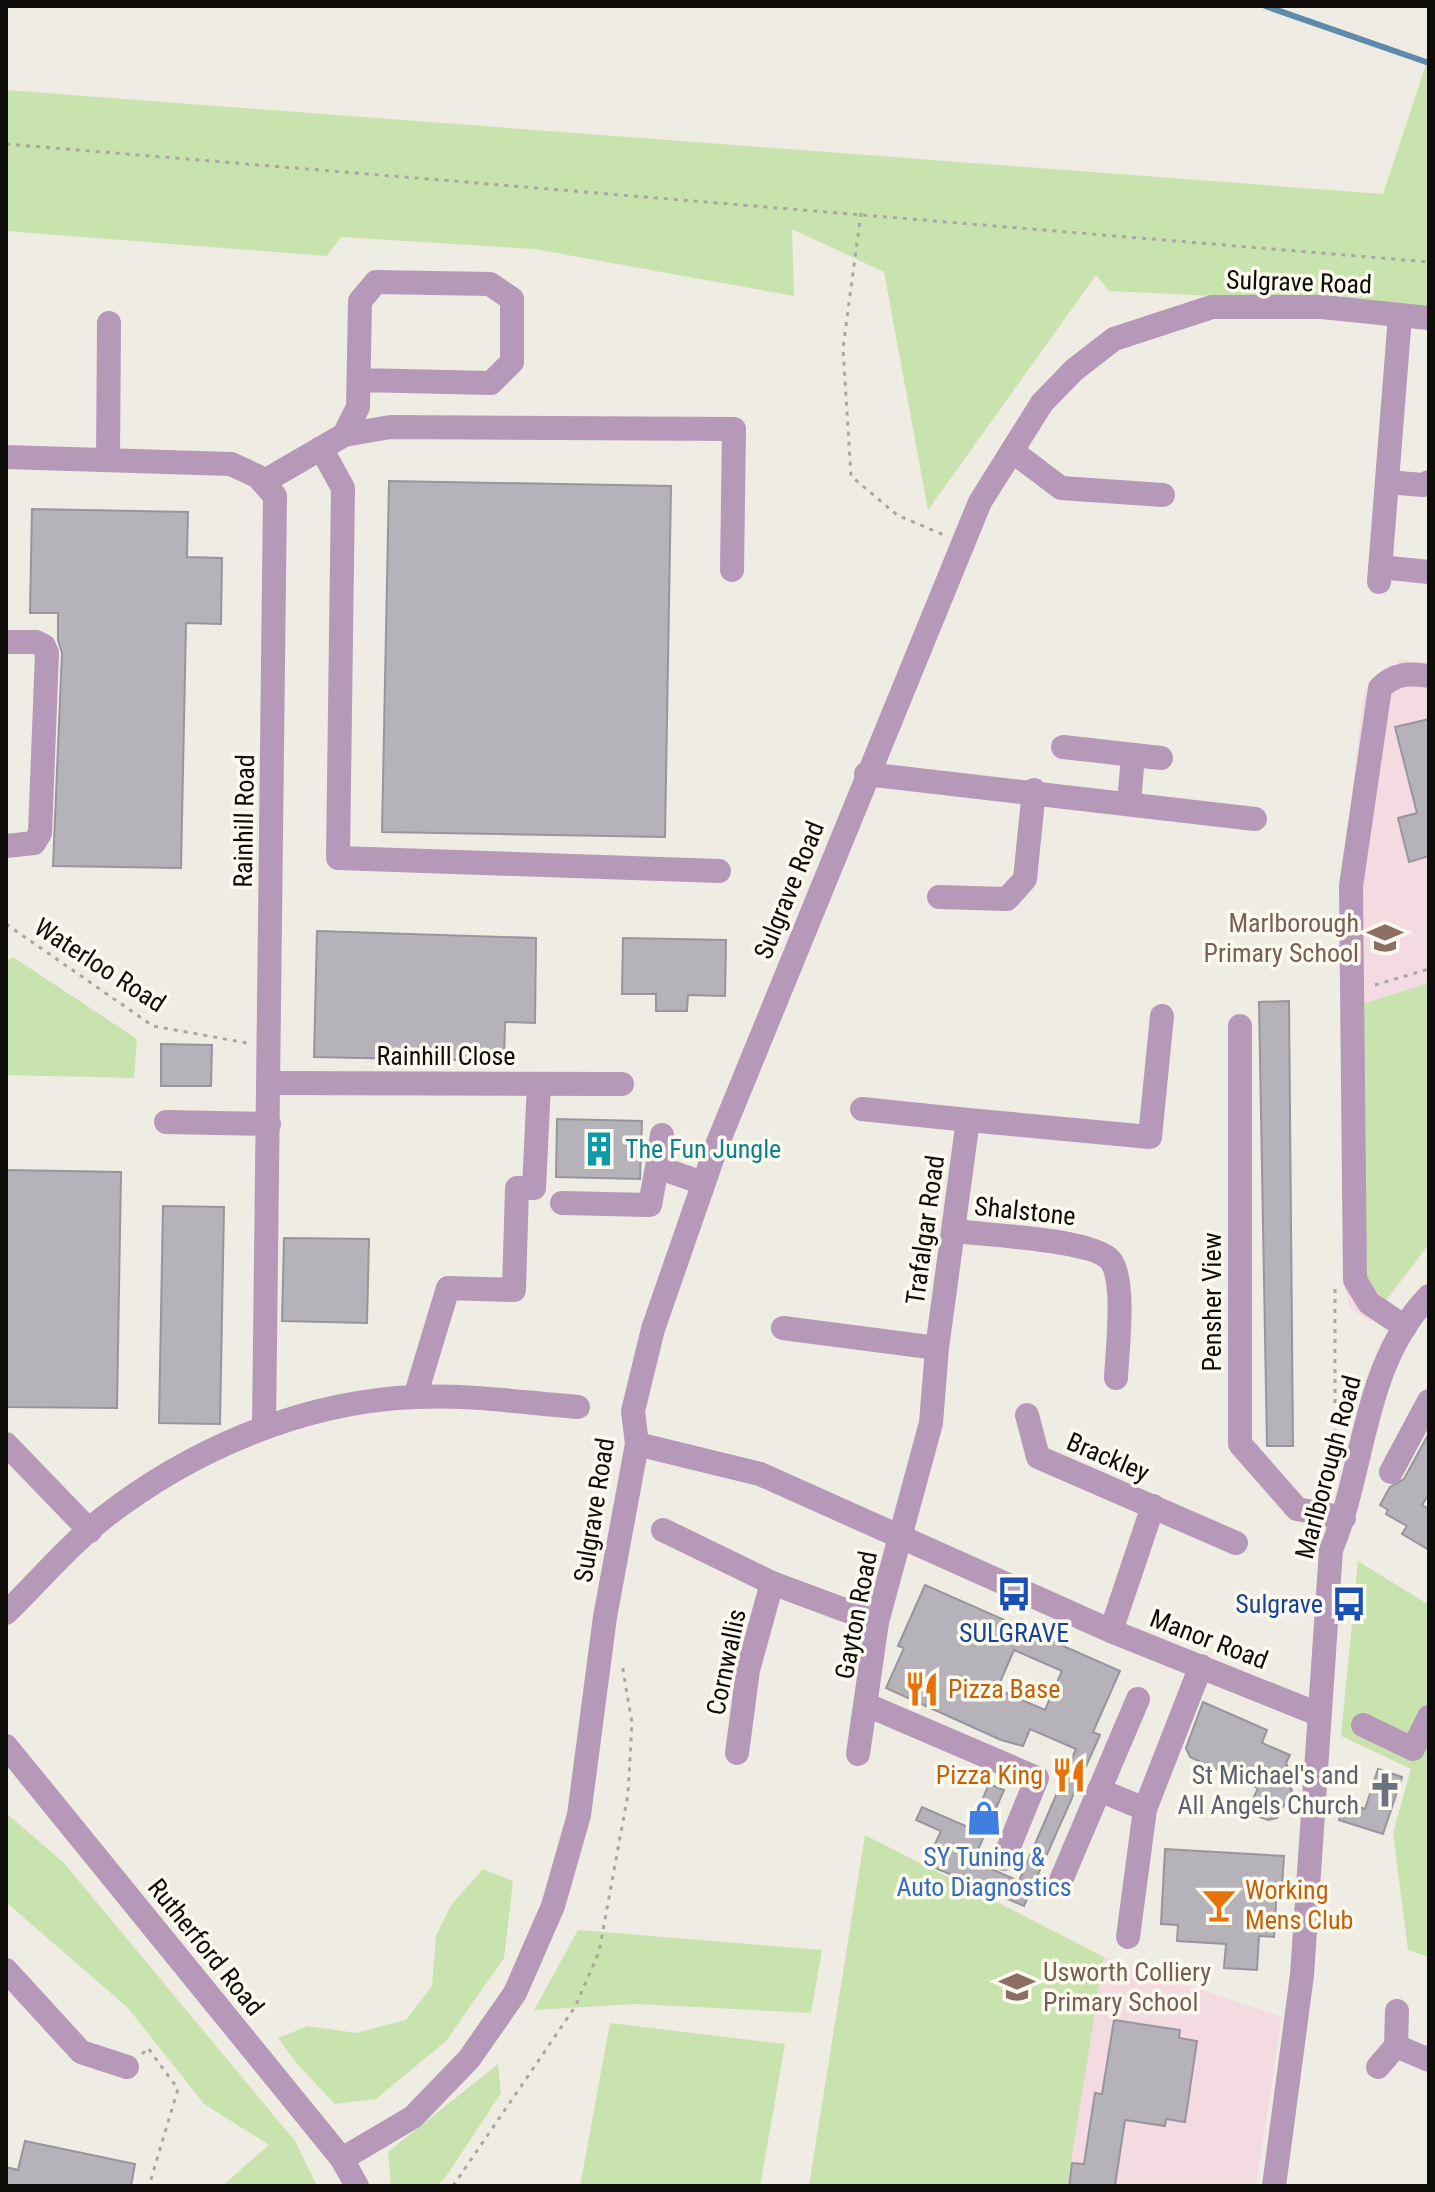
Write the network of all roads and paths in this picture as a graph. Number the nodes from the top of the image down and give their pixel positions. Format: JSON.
{"nodes":[{"id":1,"x":6,"y":144,"type":"edge"},
{"id":2,"x":861,"y":213,"type":"junction"},
{"id":3,"x":1429,"y":262,"type":"edge"},
{"id":4,"x":1400,"y":316,"type":"junction"},
{"id":5,"x":1429,"y":318,"type":"edge"},
{"id":6,"x":109,"y":323,"type":"dead end"},
{"id":7,"x":359,"y":380,"type":"junction"},
{"id":8,"x":344,"y":435,"type":"junction"},
{"id":9,"x":321,"y":448,"type":"junction"},
{"id":10,"x":1012,"y":451,"type":"junction"},
{"id":11,"x":6,"y":457,"type":"edge"},
{"id":12,"x":108,"y":460,"type":"junction"},
{"id":13,"x":263,"y":482,"type":"junction"},
{"id":14,"x":1387,"y":482,"type":"junction"},
{"id":15,"x":1429,"y":482,"type":"edge"},
{"id":16,"x":1163,"y":495,"type":"dead end"},
{"id":17,"x":963,"y":543,"type":"junction"},
{"id":18,"x":732,"y":570,"type":"dead end"},
{"id":19,"x":1429,"y":572,"type":"edge"},
{"id":20,"x":6,"y":642,"type":"edge"},
{"id":21,"x":1429,"y":676,"type":"edge"},
{"id":22,"x":1063,"y":747,"type":"dead end"},
{"id":23,"x":1133,"y":755,"type":"junction"},
{"id":24,"x":1161,"y":758,"type":"dead end"},
{"id":25,"x":866,"y":774,"type":"junction"},
{"id":26,"x":1034,"y":790,"type":"junction"},
{"id":27,"x":1129,"y":803,"type":"junction"},
{"id":28,"x":1255,"y":819,"type":"dead end"},
{"id":29,"x":6,"y":846,"type":"edge"},
{"id":30,"x":719,"y":871,"type":"dead end"},
{"id":31,"x":939,"y":897,"type":"dead end"},
{"id":32,"x":6,"y":924,"type":"edge"},
{"id":33,"x":1429,"y":969,"type":"edge"},
{"id":34,"x":1352,"y":992,"type":"junction"},
{"id":35,"x":1162,"y":1016,"type":"dead end"},
{"id":36,"x":1240,"y":1026,"type":"dead end"},
{"id":37,"x":270,"y":1048,"type":"junction"},
{"id":38,"x":270,"y":1083,"type":"junction"},
{"id":39,"x":539,"y":1084,"type":"junction"},
{"id":40,"x":622,"y":1084,"type":"dead end"},
{"id":41,"x":862,"y":1109,"type":"dead end"},
{"id":42,"x":968,"y":1120,"type":"junction"},
{"id":43,"x":166,"y":1122,"type":"dead end"},
{"id":44,"x":269,"y":1124,"type":"junction"},
{"id":45,"x":662,"y":1135,"type":"dead end"},
{"id":46,"x":657,"y":1167,"type":"junction"},
{"id":47,"x":703,"y":1183,"type":"junction"},
{"id":48,"x":562,"y":1203,"type":"dead end"},
{"id":49,"x":954,"y":1231,"type":"junction"},
{"id":50,"x":1429,"y":1297,"type":"edge"},
{"id":51,"x":1405,"y":1327,"type":"junction"},
{"id":52,"x":783,"y":1328,"type":"dead end"},
{"id":53,"x":937,"y":1348,"type":"junction"},
{"id":54,"x":1116,"y":1378,"type":"dead end"},
{"id":55,"x":415,"y":1397,"type":"junction"},
{"id":56,"x":1429,"y":1401,"type":"edge"},
{"id":57,"x":578,"y":1407,"type":"dead end"},
{"id":58,"x":1027,"y":1415,"type":"dead end"},
{"id":59,"x":264,"y":1427,"type":"junction"},
{"id":60,"x":6,"y":1444,"type":"edge"},
{"id":61,"x":637,"y":1444,"type":"junction"},
{"id":62,"x":1391,"y":1472,"type":"dead end"},
{"id":63,"x":1153,"y":1506,"type":"junction"},
{"id":64,"x":1344,"y":1518,"type":"junction"},
{"id":65,"x":663,"y":1530,"type":"dead end"},
{"id":66,"x":90,"y":1531,"type":"junction"},
{"id":67,"x":901,"y":1537,"type":"junction"},
{"id":68,"x":1236,"y":1543,"type":"dead end"},
{"id":69,"x":772,"y":1583,"type":"junction"},
{"id":70,"x":6,"y":1613,"type":"edge"},
{"id":71,"x":877,"y":1622,"type":"junction"},
{"id":72,"x":1111,"y":1631,"type":"junction"},
{"id":73,"x":620,"y":1654,"type":"dead end"},
{"id":74,"x":1201,"y":1666,"type":"junction"},
{"id":75,"x":1138,"y":1699,"type":"dead end"},
{"id":76,"x":867,"y":1705,"type":"junction"},
{"id":77,"x":1318,"y":1714,"type":"junction"},
{"id":78,"x":1429,"y":1717,"type":"edge"},
{"id":79,"x":1363,"y":1725,"type":"dead end"},
{"id":80,"x":6,"y":1746,"type":"edge"},
{"id":81,"x":737,"y":1753,"type":"dead end"},
{"id":82,"x":858,"y":1754,"type":"dead end"},
{"id":83,"x":1099,"y":1790,"type":"junction"},
{"id":84,"x":1145,"y":1809,"type":"junction"},
{"id":85,"x":1004,"y":1859,"type":"dead end"},
{"id":86,"x":1059,"y":1885,"type":"dead end"},
{"id":87,"x":1128,"y":1937,"type":"dead end"},
{"id":88,"x":6,"y":1970,"type":"edge"},
{"id":89,"x":1397,"y":2011,"type":"dead end"},
{"id":90,"x":1396,"y":2046,"type":"junction"},
{"id":91,"x":1429,"y":2060,"type":"edge"},
{"id":92,"x":127,"y":2067,"type":"joint"},
{"id":93,"x":1378,"y":2067,"type":"dead end"},
{"id":94,"x":342,"y":2159,"type":"junction"},
{"id":95,"x":149,"y":2186,"type":"edge"},
{"id":96,"x":357,"y":2186,"type":"edge"},
{"id":97,"x":453,"y":2186,"type":"edge"},
{"id":98,"x":1274,"y":2186,"type":"edge"}],
"edges":[{"from":1,"to":2,"type":"path"},
{"from":2,"to":3,"type":"path"},
{"from":2,"to":17,"type":"path"},
{"from":4,"to":5,"type":"street","name":"Sulgrave Road"},
{"from":4,"to":10,"type":"street","name":"Sulgrave Road"},
{"from":4,"to":14,"type":"street","name":"Sulgrave Road"},
{"from":6,"to":12,"type":"street"},
{"from":7,"to":7,"type":"street"},
{"from":7,"to":8,"type":"street"},
{"from":8,"to":9,"type":"street"},
{"from":8,"to":18,"type":"street"},
{"from":9,"to":13,"type":"street"},
{"from":9,"to":30,"type":"street"},
{"from":10,"to":16,"type":"street"},
{"from":10,"to":17,"type":"street","name":"Sulgrave Road"},
{"from":11,"to":12,"type":"street"},
{"from":12,"to":13,"type":"street"},
{"from":13,"to":37,"type":"street","name":"Rainhill Road"},
{"from":14,"to":15,"type":"street"},
{"from":14,"to":19,"type":"street","name":"Sulgrave Road"},
{"from":17,"to":25,"type":"street","name":"Sulgrave Road"},
{"from":20,"to":29,"type":"street"},
{"from":21,"to":34,"type":"street"},
{"from":22,"to":23,"type":"street"},
{"from":23,"to":24,"type":"street"},
{"from":23,"to":27,"type":"street"},
{"from":25,"to":26,"type":"street"},
{"from":25,"to":47,"type":"street","name":"Sulgrave Road"},
{"from":26,"to":27,"type":"street"},
{"from":26,"to":31,"type":"street"},
{"from":27,"to":28,"type":"street"},
{"from":32,"to":37,"type":"path","name":"Waterloo Road"},
{"from":33,"to":34,"type":"path"},
{"from":34,"to":51,"type":"street"},
{"from":35,"to":42,"type":"street","name":"Trafalgar Road"},
{"from":36,"to":64,"type":"street","name":"Pensher View"},
{"from":37,"to":38,"type":"street","name":"Rainhill Road"},
{"from":38,"to":39,"type":"street","name":"Rainhill Close"},
{"from":38,"to":44,"type":"street","name":"Rainhill Road"},
{"from":39,"to":40,"type":"street","name":"Rainhill Close"},
{"from":39,"to":55,"type":"street"},
{"from":41,"to":42,"type":"street","name":"Trafalgar Road"},
{"from":42,"to":49,"type":"street","name":"Trafalgar Road"},
{"from":43,"to":44,"type":"street"},
{"from":44,"to":59,"type":"street","name":"Rainhill Road"},
{"from":45,"to":46,"type":"street"},
{"from":46,"to":47,"type":"street"},
{"from":46,"to":48,"type":"street"},
{"from":47,"to":61,"type":"street","name":"Sulgrave Road"},
{"from":49,"to":53,"type":"street","name":"Trafalgar Road"},
{"from":49,"to":54,"type":"street","name":"Shalstone"},
{"from":50,"to":51,"type":"street","name":"Marlborough Road"},
{"from":51,"to":64,"type":"street","name":"Marlborough Road"},
{"from":52,"to":53,"type":"street"},
{"from":53,"to":67,"type":"street","name":"Trafalgar Road"},
{"from":55,"to":57,"type":"street"},
{"from":55,"to":59,"type":"street"},
{"from":56,"to":62,"type":"street"},
{"from":58,"to":63,"type":"street","name":"Brackley"},
{"from":59,"to":66,"type":"street"},
{"from":60,"to":66,"type":"street"},
{"from":61,"to":67,"type":"street","name":"Manor Road"},
{"from":61,"to":94,"type":"street","name":"Sulgrave Road"},
{"from":63,"to":68,"type":"street","name":"Brackley"},
{"from":63,"to":72,"type":"street","name":"Brackley"},
{"from":64,"to":77,"type":"street","name":"Marlborough Road"},
{"from":65,"to":69,"type":"street","name":"Cornwallis"},
{"from":66,"to":70,"type":"street"},
{"from":67,"to":71,"type":"street","name":"Gayton Road"},
{"from":67,"to":72,"type":"street","name":"Manor Road"},
{"from":69,"to":71,"type":"street","name":"Cornwallis"},
{"from":69,"to":81,"type":"street","name":"Cornwallis"},
{"from":71,"to":76,"type":"street","name":"Gayton Road"},
{"from":72,"to":74,"type":"street","name":"Manor Road"},
{"from":73,"to":97,"type":"path"},
{"from":74,"to":77,"type":"street","name":"Manor Road"},
{"from":74,"to":84,"type":"street"},
{"from":75,"to":83,"type":"street"},
{"from":76,"to":82,"type":"street","name":"Gayton Road"},
{"from":76,"to":85,"type":"street","name":"Gayton Road"},
{"from":77,"to":98,"type":"street"},
{"from":78,"to":79,"type":"street"},
{"from":80,"to":94,"type":"street","name":"Rutherford Road"},
{"from":83,"to":84,"type":"street"},
{"from":83,"to":86,"type":"street"},
{"from":84,"to":87,"type":"street"},
{"from":88,"to":92,"type":"street"},
{"from":89,"to":90,"type":"street"},
{"from":90,"to":91,"type":"street"},
{"from":90,"to":93,"type":"street"},
{"from":92,"to":95,"type":"path"},
{"from":94,"to":96,"type":"street","name":"Rutherford Road"}]}
